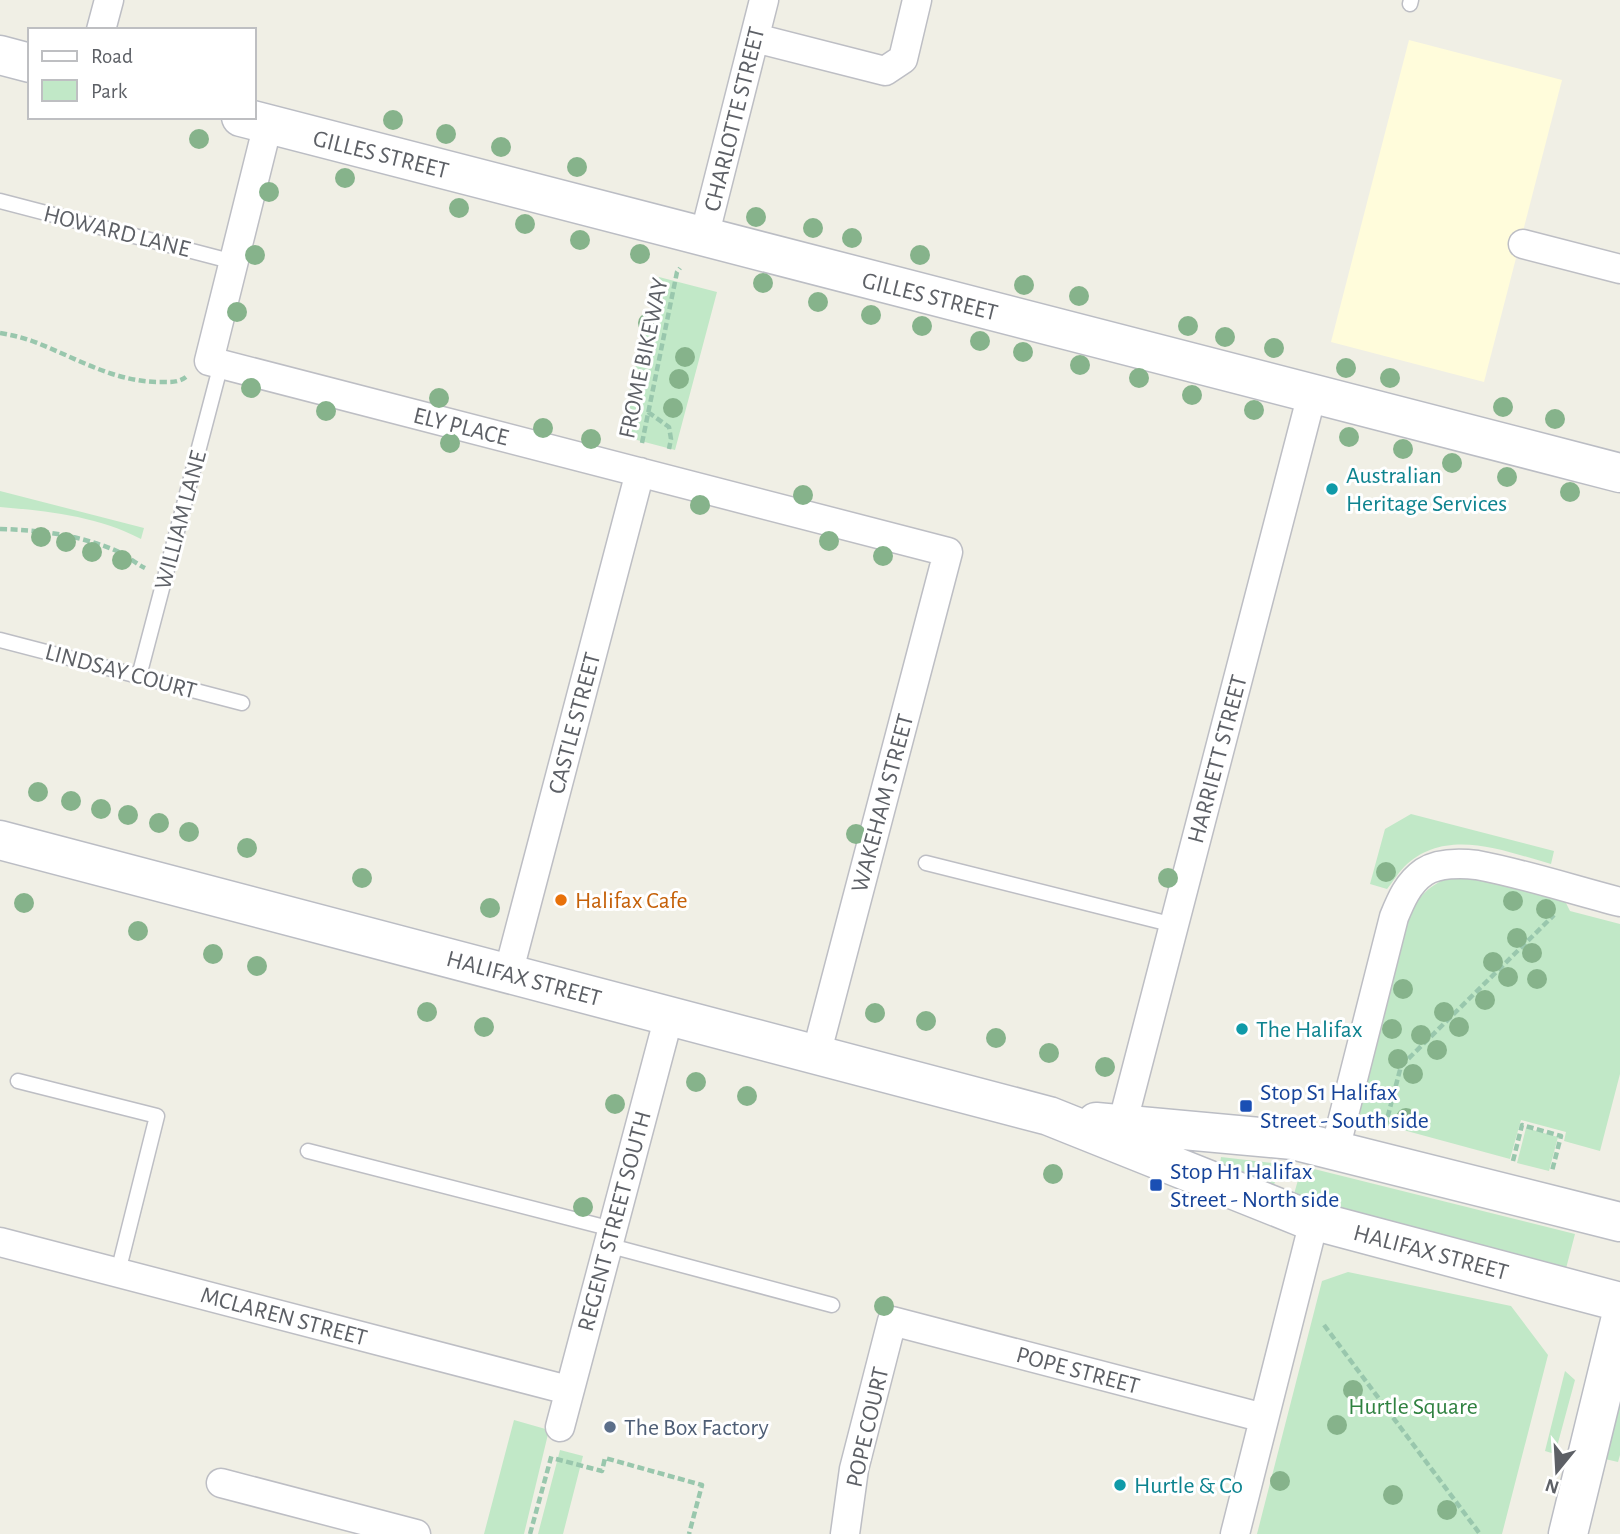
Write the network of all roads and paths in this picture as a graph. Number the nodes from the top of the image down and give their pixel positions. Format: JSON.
{"nodes":[{"id":1,"x":109,"y":0,"type":"edge"},
{"id":2,"x":764,"y":0,"type":"edge"},
{"id":3,"x":917,"y":0,"type":"edge"},
{"id":4,"x":102,"y":28,"type":"edge"},
{"id":5,"x":755,"y":38,"type":"junction"},
{"id":6,"x":0,"y":55,"type":"edge"},
{"id":7,"x":28,"y":62,"type":"edge"},
{"id":8,"x":254,"y":121,"type":"edge"},
{"id":9,"x":0,"y":201,"type":"edge"},
{"id":10,"x":1523,"y":244,"type":"dead end"},
{"id":11,"x":694,"y":250,"type":"junction"},
{"id":12,"x":234,"y":262,"type":"junction"},
{"id":13,"x":1620,"y":269,"type":"edge"},
{"id":14,"x":0,"y":333,"type":"edge"},
{"id":15,"x":215,"y":362,"type":"junction"},
{"id":16,"x":1312,"y":394,"type":"junction"},
{"id":17,"x":649,"y":411,"type":"junction"},
{"id":18,"x":668,"y":454,"type":"dead end"},
{"id":19,"x":640,"y":472,"type":"junction"},
{"id":20,"x":1620,"y":473,"type":"edge"},
{"id":21,"x":0,"y":529,"type":"edge"},
{"id":22,"x":948,"y":552,"type":"joint"},
{"id":23,"x":166,"y":574,"type":"junction"},
{"id":24,"x":0,"y":640,"type":"edge"},
{"id":25,"x":139,"y":676,"type":"junction"},
{"id":26,"x":242,"y":703,"type":"dead end"},
{"id":27,"x":0,"y":840,"type":"edge"},
{"id":28,"x":926,"y":863,"type":"dead end"},
{"id":29,"x":1620,"y":902,"type":"edge"},
{"id":30,"x":1554,"y":915,"type":"dead end"},
{"id":31,"x":1174,"y":925,"type":"junction"},
{"id":32,"x":508,"y":974,"type":"junction"},
{"id":33,"x":669,"y":1016,"type":"junction"},
{"id":34,"x":816,"y":1055,"type":"junction"},
{"id":35,"x":18,"y":1080,"type":"dead end"},
{"id":36,"x":1049,"y":1116,"type":"junction"},
{"id":37,"x":1122,"y":1125,"type":"junction"},
{"id":38,"x":1384,"y":1132,"type":"dead end"},
{"id":39,"x":1335,"y":1150,"type":"junction"},
{"id":40,"x":308,"y":1151,"type":"dead end"},
{"id":41,"x":1512,"y":1165,"type":"dead end"},
{"id":42,"x":1551,"y":1175,"type":"dead end"},
{"id":43,"x":1314,"y":1221,"type":"junction"},
{"id":44,"x":1620,"y":1222,"type":"edge"},
{"id":45,"x":609,"y":1237,"type":"junction"},
{"id":46,"x":0,"y":1242,"type":"edge"},
{"id":47,"x":118,"y":1272,"type":"junction"},
{"id":48,"x":1620,"y":1302,"type":"edge"},
{"id":49,"x":832,"y":1305,"type":"dead end"},
{"id":50,"x":892,"y":1321,"type":"joint"},
{"id":51,"x":1620,"y":1321,"type":"edge"},
{"id":52,"x":1324,"y":1325,"type":"dead end"},
{"id":53,"x":568,"y":1390,"type":"junction"},
{"id":54,"x":1264,"y":1418,"type":"junction"},
{"id":55,"x":560,"y":1427,"type":"joint"},
{"id":56,"x":551,"y":1457,"type":"junction"},
{"id":57,"x":221,"y":1483,"type":"dead end"},
{"id":58,"x":416,"y":1534,"type":"edge"},
{"id":59,"x":530,"y":1534,"type":"edge"},
{"id":60,"x":689,"y":1534,"type":"edge"},
{"id":61,"x":845,"y":1534,"type":"edge"},
{"id":62,"x":1235,"y":1534,"type":"edge"},
{"id":63,"x":1480,"y":1534,"type":"edge"},
{"id":64,"x":1568,"y":1534,"type":"edge"}],
"edges":[{"from":1,"to":4,"type":"street"},
{"from":2,"to":5,"type":"street","name":"CHARLOTTE STREET"},
{"from":3,"to":5,"type":"street"},
{"from":5,"to":11,"type":"street","name":"CHARLOTTE STREET"},
{"from":6,"to":7,"type":"street"},
{"from":8,"to":11,"type":"street","name":"GILLES STREET"},
{"from":8,"to":12,"type":"street"},
{"from":9,"to":12,"type":"lane","name":"HOWARD LANE"},
{"from":10,"to":13,"type":"street"},
{"from":11,"to":16,"type":"street","name":"GILLES STREET"},
{"from":11,"to":17,"type":"path","name":"FROME BIKEWAY"},
{"from":12,"to":15,"type":"street"},
{"from":14,"to":15,"type":"path"},
{"from":15,"to":19,"type":"street","name":"ELY PLACE"},
{"from":15,"to":23,"type":"lane","name":"WILLIAM LANE"},
{"from":16,"to":20,"type":"street","name":"GILLES STREET"},
{"from":16,"to":31,"type":"street","name":"HARRIETT STREET"},
{"from":17,"to":18,"type":"path"},
{"from":17,"to":19,"type":"path","name":"FROME BIKEWAY"},
{"from":19,"to":22,"type":"street","name":"ELY PLACE"},
{"from":19,"to":32,"type":"street","name":"CASTLE STREET"},
{"from":21,"to":23,"type":"path"},
{"from":22,"to":34,"type":"street","name":"WAKEHAM STREET"},
{"from":23,"to":25,"type":"lane","name":"WILLIAM LANE"},
{"from":24,"to":25,"type":"lane","name":"LINDSAY COURT"},
{"from":25,"to":26,"type":"lane","name":"LINDSAY COURT"},
{"from":27,"to":32,"type":"street","name":"HALIFAX STREET"},
{"from":28,"to":31,"type":"lane"},
{"from":29,"to":39,"type":"street"},
{"from":30,"to":38,"type":"path"},
{"from":31,"to":37,"type":"street","name":"HARRIETT STREET"},
{"from":32,"to":33,"type":"street","name":"HALIFAX STREET"},
{"from":33,"to":34,"type":"street","name":"HALIFAX STREET"},
{"from":33,"to":45,"type":"street","name":"REGENT STREET SOUTH"},
{"from":34,"to":36,"type":"street","name":"HALIFAX STREET"},
{"from":35,"to":47,"type":"lane"},
{"from":36,"to":37,"type":"street","name":"HALIFAX STREET"},
{"from":36,"to":43,"type":"street","name":"HALIFAX STREET"},
{"from":37,"to":39,"type":"street","name":"HALIFAX STREET"},
{"from":39,"to":44,"type":"street","name":"HALIFAX STREET"},
{"from":40,"to":45,"type":"lane"},
{"from":41,"to":42,"type":"path"},
{"from":43,"to":48,"type":"street","name":"HALIFAX STREET"},
{"from":43,"to":54,"type":"street"},
{"from":45,"to":49,"type":"lane"},
{"from":45,"to":53,"type":"street","name":"REGENT STREET SOUTH"},
{"from":46,"to":47,"type":"street","name":"MCLAREN STREET"},
{"from":47,"to":53,"type":"street","name":"MCLAREN STREET"},
{"from":50,"to":54,"type":"street","name":"POPE STREET"},
{"from":50,"to":61,"type":"street","name":"POPE COURT"},
{"from":51,"to":64,"type":"street"},
{"from":52,"to":63,"type":"path"},
{"from":53,"to":55,"type":"street","name":"REGENT STREET SOUTH"},
{"from":54,"to":62,"type":"street"},
{"from":55,"to":56,"type":"path"},
{"from":56,"to":59,"type":"path"},
{"from":56,"to":60,"type":"path"},
{"from":57,"to":58,"type":"street"}]}
